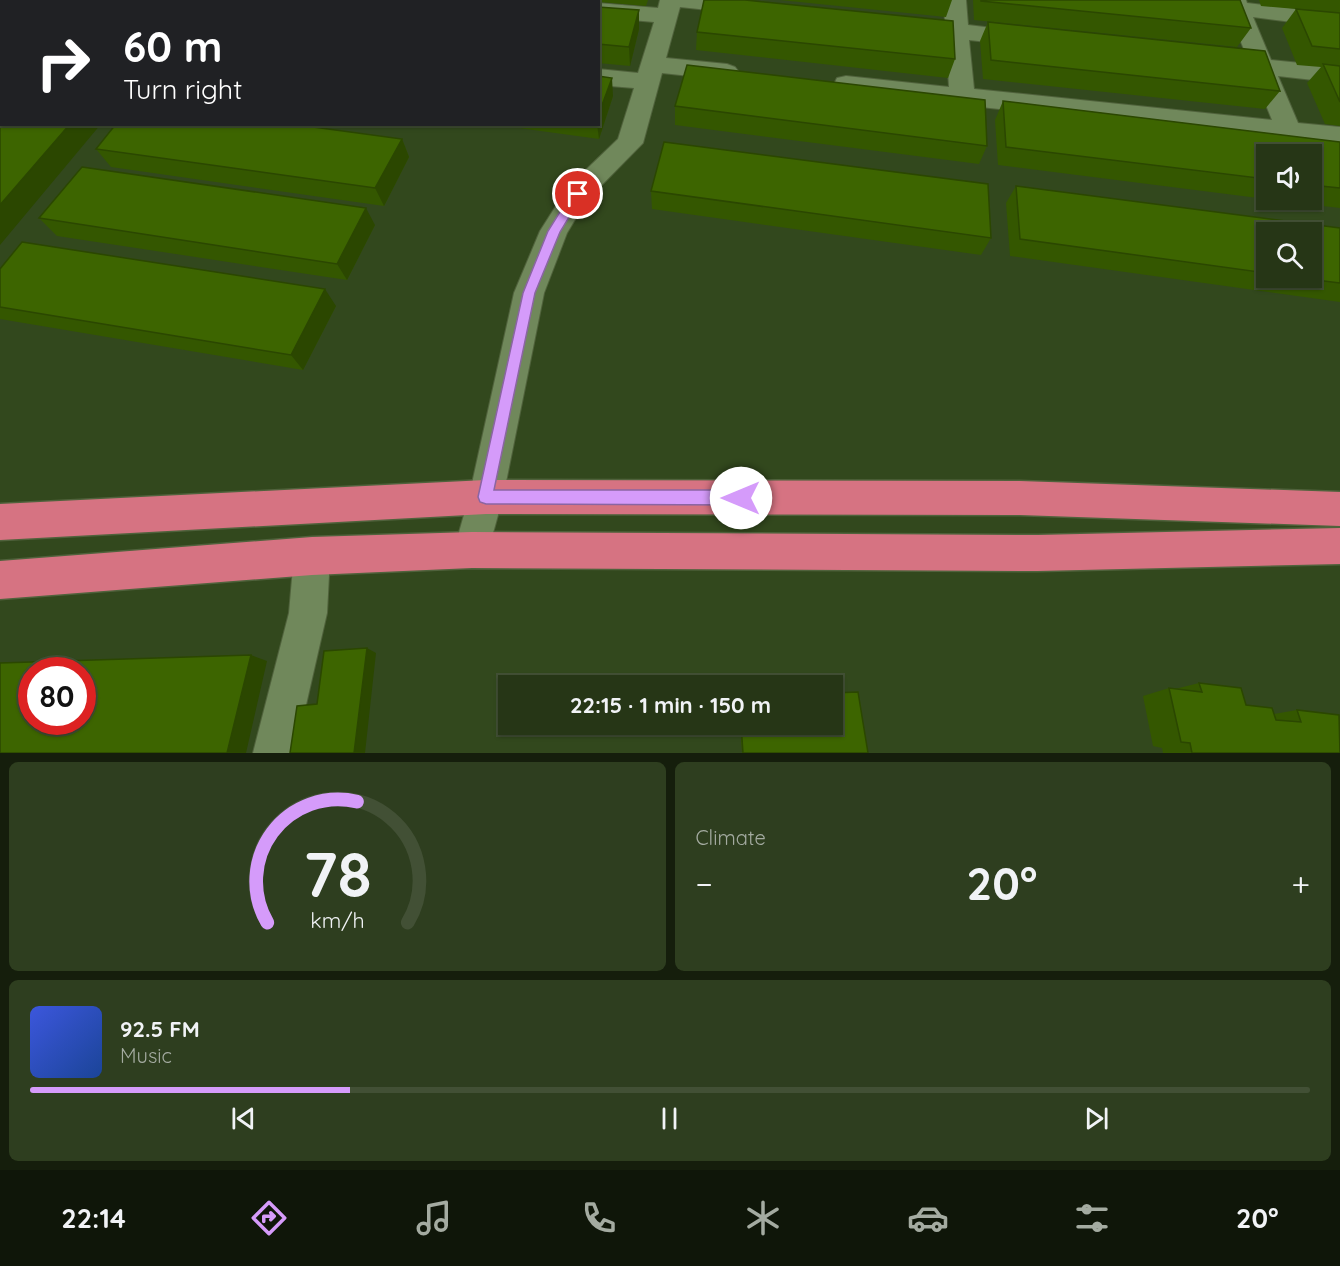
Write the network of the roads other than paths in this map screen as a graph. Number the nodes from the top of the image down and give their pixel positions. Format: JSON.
{"nodes":[{"id":1,"x":955,"y":0,"type":"edge"},
{"id":2,"x":1235,"y":2,"type":"edge"},
{"id":3,"x":673,"y":5,"type":"edge"},
{"id":4,"x":600,"y":10,"type":"edge"},
{"id":5,"x":773,"y":10,"type":"edge"},
{"id":6,"x":1340,"y":21,"type":"edge"},
{"id":7,"x":888,"y":24,"type":"edge"},
{"id":8,"x":957,"y":32,"type":"junction"},
{"id":9,"x":1051,"y":42,"type":"edge"},
{"id":10,"x":1204,"y":60,"type":"edge"},
{"id":11,"x":1262,"y":67,"type":"junction"},
{"id":12,"x":650,"y":73,"type":"junction"},
{"id":13,"x":748,"y":74,"type":"edge"},
{"id":14,"x":1340,"y":75,"type":"edge"},
{"id":15,"x":600,"y":77,"type":"edge"},
{"id":16,"x":819,"y":82,"type":"edge"},
{"id":17,"x":962,"y":97,"type":"junction"},
{"id":18,"x":1289,"y":131,"type":"junction"},
{"id":19,"x":1340,"y":136,"type":"edge"},
{"id":20,"x":486,"y":497,"type":"junction"},
{"id":21,"x":1340,"y":509,"type":"edge"},
{"id":22,"x":0,"y":522,"type":"edge"},
{"id":23,"x":1340,"y":546,"type":"edge"},
{"id":24,"x":472,"y":550,"type":"junction"},
{"id":25,"x":312,"y":556,"type":"junction"},
{"id":26,"x":0,"y":580,"type":"edge"},
{"id":27,"x":274,"y":753,"type":"edge"}],
"edges":[{"from":1,"to":8,"type":"street"},
{"from":2,"to":6,"type":"street"},
{"from":2,"to":11,"type":"street"},
{"from":3,"to":4,"type":"street"},
{"from":3,"to":5,"type":"street"},
{"from":3,"to":12,"type":"street"},
{"from":7,"to":8,"type":"street"},
{"from":8,"to":9,"type":"street"},
{"from":8,"to":17,"type":"street"},
{"from":10,"to":11,"type":"street"},
{"from":11,"to":14,"type":"street"},
{"from":11,"to":18,"type":"street"},
{"from":12,"to":13,"type":"street"},
{"from":12,"to":15,"type":"street"},
{"from":12,"to":20,"type":"street"},
{"from":16,"to":17,"type":"street"},
{"from":17,"to":18,"type":"street"},
{"from":18,"to":19,"type":"street"},
{"from":20,"to":21,"type":"highway"},
{"from":20,"to":22,"type":"highway"},
{"from":20,"to":24,"type":"street"},
{"from":23,"to":24,"type":"highway"},
{"from":24,"to":25,"type":"highway"},
{"from":25,"to":26,"type":"highway"},
{"from":25,"to":27,"type":"street"}]}
